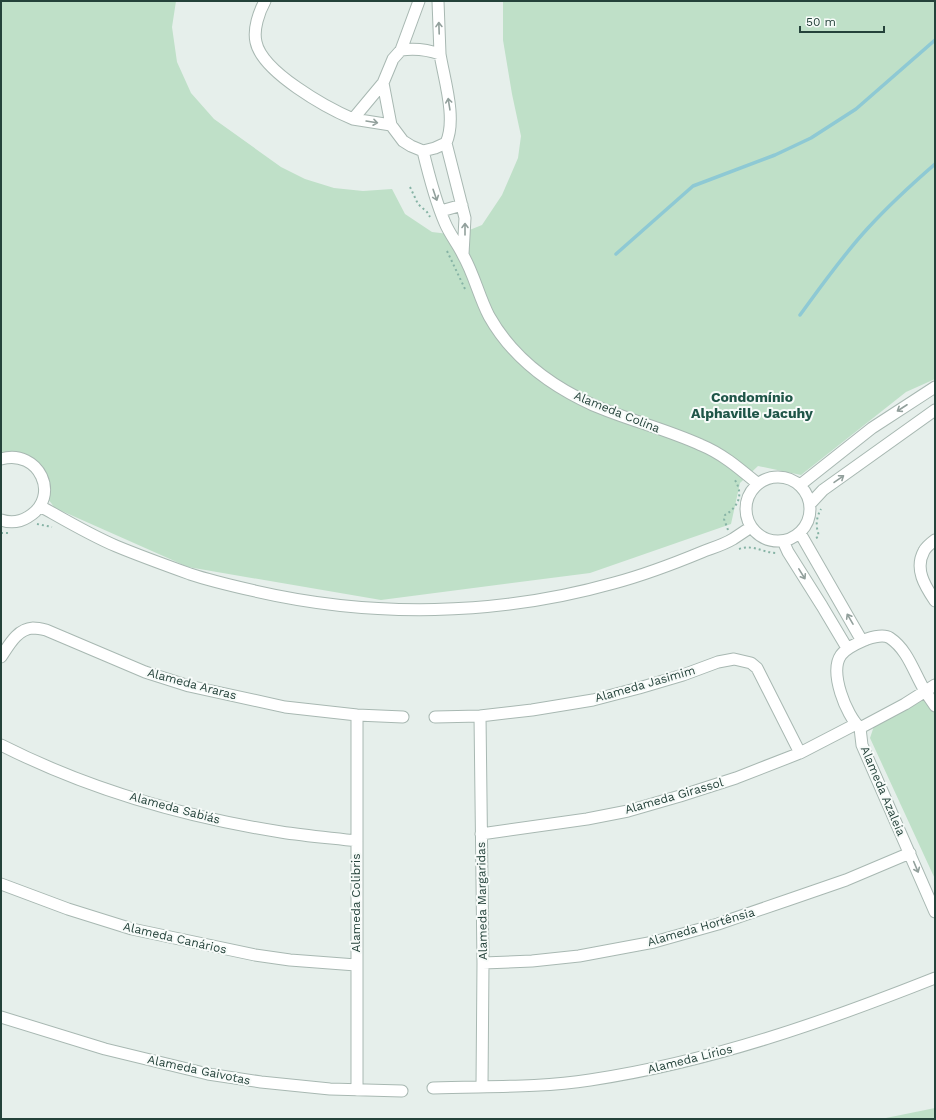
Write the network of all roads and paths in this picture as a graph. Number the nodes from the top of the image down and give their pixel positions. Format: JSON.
{"nodes":[{"id":1,"x":265,"y":1,"type":"edge"},
{"id":2,"x":419,"y":1,"type":"edge"},
{"id":3,"x":438,"y":1,"type":"edge"},
{"id":4,"x":401,"y":50,"type":"junction"},
{"id":5,"x":440,"y":54,"type":"junction"},
{"id":6,"x":383,"y":83,"type":"junction"},
{"id":7,"x":352,"y":120,"type":"junction"},
{"id":8,"x":391,"y":125,"type":"junction"},
{"id":9,"x":446,"y":142,"type":"junction"},
{"id":10,"x":423,"y":151,"type":"junction"},
{"id":11,"x":462,"y":205,"type":"junction"},
{"id":12,"x":441,"y":211,"type":"junction"},
{"id":13,"x":463,"y":254,"type":"junction"},
{"id":14,"x":935,"y":386,"type":"edge"},
{"id":15,"x":935,"y":410,"type":"edge"},
{"id":16,"x":1,"y":459,"type":"edge"},
{"id":17,"x":758,"y":484,"type":"junction"},
{"id":18,"x":800,"y":485,"type":"junction"},
{"id":19,"x":810,"y":504,"type":"junction"},
{"id":20,"x":40,"y":506,"type":"junction"},
{"id":21,"x":2,"y":522,"type":"edge"},
{"id":22,"x":35,"y":524,"type":"dead end"},
{"id":23,"x":751,"y":527,"type":"junction"},
{"id":24,"x":56,"y":528,"type":"dead end"},
{"id":25,"x":12,"y":532,"type":"dead end"},
{"id":26,"x":1,"y":533,"type":"edge"},
{"id":27,"x":800,"y":533,"type":"junction"},
{"id":28,"x":935,"y":540,"type":"edge"},
{"id":29,"x":783,"y":541,"type":"junction"},
{"id":30,"x":837,"y":597,"type":"junction"},
{"id":31,"x":935,"y":601,"type":"edge"},
{"id":32,"x":822,"y":606,"type":"junction"},
{"id":33,"x":862,"y":641,"type":"junction"},
{"id":34,"x":847,"y":648,"type":"junction"},
{"id":35,"x":1,"y":657,"type":"edge"},
{"id":36,"x":935,"y":685,"type":"edge"},
{"id":37,"x":925,"y":691,"type":"junction"},
{"id":38,"x":935,"y":706,"type":"edge"},
{"id":39,"x":357,"y":715,"type":"junction"},
{"id":40,"x":480,"y":716,"type":"junction"},
{"id":41,"x":403,"y":717,"type":"dead end"},
{"id":42,"x":435,"y":717,"type":"dead end"},
{"id":43,"x":858,"y":726,"type":"junction"},
{"id":44,"x":1,"y":745,"type":"edge"},
{"id":45,"x":800,"y":753,"type":"junction"},
{"id":46,"x":481,"y":834,"type":"junction"},
{"id":47,"x":357,"y":842,"type":"junction"},
{"id":48,"x":910,"y":853,"type":"junction"},
{"id":49,"x":1,"y":884,"type":"edge"},
{"id":50,"x":935,"y":912,"type":"edge"},
{"id":51,"x":483,"y":963,"type":"junction"},
{"id":52,"x":356,"y":965,"type":"junction"},
{"id":53,"x":935,"y":978,"type":"edge"},
{"id":54,"x":1,"y":1017,"type":"edge"},
{"id":55,"x":482,"y":1086,"type":"junction"},
{"id":56,"x":433,"y":1088,"type":"dead end"},
{"id":57,"x":357,"y":1090,"type":"junction"},
{"id":58,"x":402,"y":1090,"type":"dead end"}],
"edges":[{"from":1,"to":7,"type":"street"},
{"from":2,"to":4,"type":"street"},
{"from":5,"to":3,"type":"street","one_way":true},
{"from":4,"to":5,"type":"street"},
{"from":4,"to":6,"type":"street"},
{"from":9,"to":5,"type":"street","one_way":true},
{"from":6,"to":7,"type":"street"},
{"from":6,"to":8,"type":"street"},
{"from":7,"to":8,"type":"street","one_way":true},
{"from":8,"to":10,"type":"street"},
{"from":9,"to":10,"type":"street"},
{"from":9,"to":11,"type":"street"},
{"from":10,"to":12,"type":"street","name":"Alameda Colina","one_way":true},
{"from":11,"to":12,"type":"street"},
{"from":13,"to":11,"type":"street","one_way":true},
{"from":12,"to":13,"type":"street","name":"Alameda Colina"},
{"from":13,"to":17,"type":"street","name":"Alameda Colina"},
{"from":14,"to":18,"type":"street","one_way":true},
{"from":19,"to":15,"type":"street","one_way":true},
{"from":16,"to":20,"type":"street"},
{"from":17,"to":18,"type":"street"},
{"from":17,"to":23,"type":"street"},
{"from":18,"to":19,"type":"street"},
{"from":19,"to":27,"type":"street"},
{"from":20,"to":21,"type":"street"},
{"from":20,"to":23,"type":"street"},
{"from":22,"to":24,"type":"path"},
{"from":23,"to":29,"type":"street"},
{"from":25,"to":26,"type":"path"},
{"from":27,"to":29,"type":"street"},
{"from":27,"to":30,"type":"street"},
{"from":28,"to":31,"type":"street"},
{"from":29,"to":32,"type":"street","one_way":true},
{"from":30,"to":32,"type":"street"},
{"from":33,"to":30,"type":"street","one_way":true},
{"from":32,"to":34,"type":"street"},
{"from":33,"to":34,"type":"street"},
{"from":33,"to":37,"type":"street"},
{"from":34,"to":43,"type":"street","name":"Alameda Azaleia"},
{"from":35,"to":39,"type":"street","name":"Alameda Araras"},
{"from":36,"to":37,"type":"street","name":"Alameda Girassol"},
{"from":37,"to":38,"type":"street"},
{"from":37,"to":43,"type":"street","name":"Alameda Girassol"},
{"from":39,"to":41,"type":"street","name":"Alameda Araras"},
{"from":39,"to":47,"type":"street","name":"Alameda Colibris"},
{"from":40,"to":42,"type":"street","name":"Alameda Jasimim"},
{"from":40,"to":45,"type":"street","name":"Alameda Jasimim"},
{"from":40,"to":46,"type":"street","name":"Alameda Margaridas"},
{"from":43,"to":45,"type":"street","name":"Alameda Girassol"},
{"from":43,"to":48,"type":"street","name":"Alameda Azaleia"},
{"from":44,"to":47,"type":"street","name":"Alameda Sabiás"},
{"from":45,"to":46,"type":"street","name":"Alameda Girassol"},
{"from":46,"to":51,"type":"street","name":"Alameda Margaridas"},
{"from":47,"to":52,"type":"street","name":"Alameda Colibris"},
{"from":48,"to":50,"type":"street","name":"Alameda Azaleia","one_way":true},
{"from":48,"to":51,"type":"street","name":"Alameda Hortênsia"},
{"from":49,"to":52,"type":"street","name":"Alameda Canários"},
{"from":51,"to":55,"type":"street","name":"Alameda Margaridas"},
{"from":52,"to":57,"type":"street","name":"Alameda Colibris"},
{"from":53,"to":55,"type":"street","name":"Alameda Lírios"},
{"from":54,"to":57,"type":"street","name":"Alameda Gaivotas"},
{"from":55,"to":56,"type":"street","name":"Alameda Lírios"},
{"from":57,"to":58,"type":"street","name":"Alameda Gaivotas"}]}
